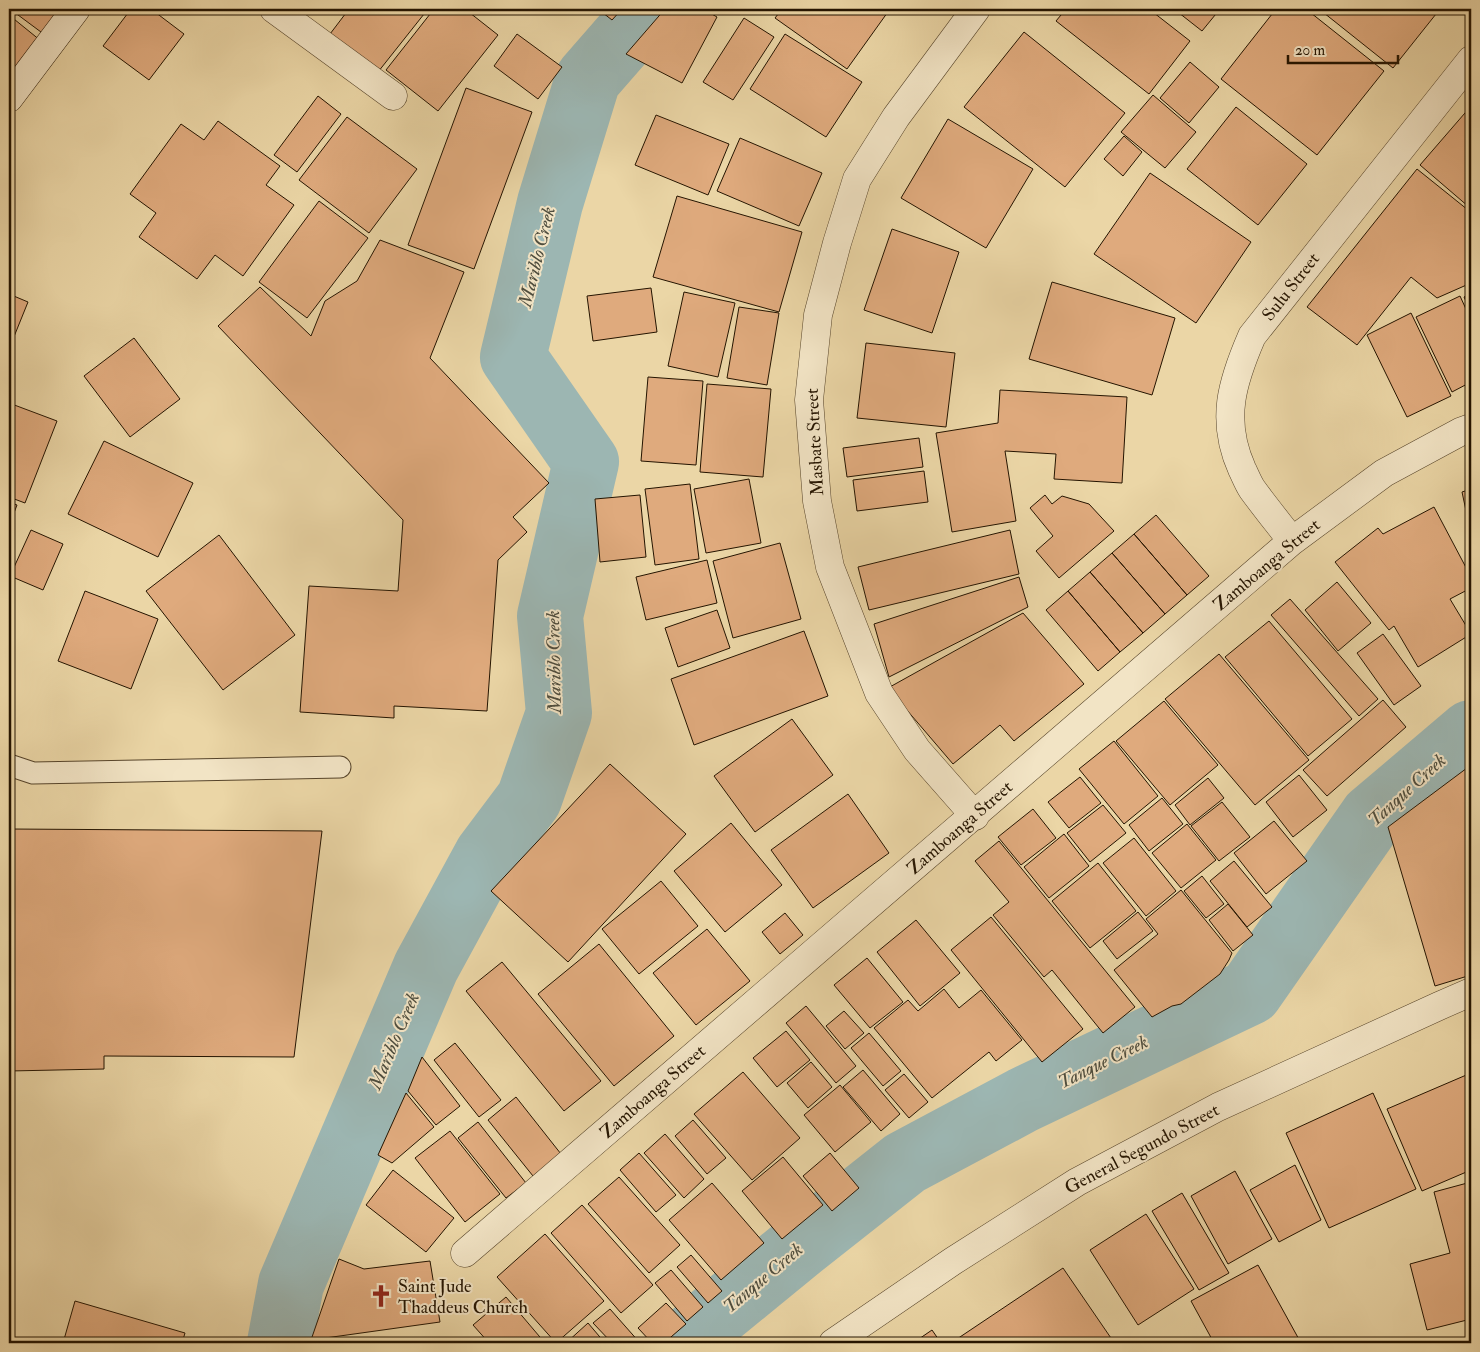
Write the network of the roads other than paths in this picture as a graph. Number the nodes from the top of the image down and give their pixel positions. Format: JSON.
{"nodes":[{"id":1,"x":76,"y":9,"type":"edge"},
{"id":2,"x":274,"y":9,"type":"edge"},
{"id":3,"x":976,"y":9,"type":"edge"},
{"id":4,"x":1471,"y":60,"type":"edge"},
{"id":5,"x":393,"y":96,"type":"dead end"},
{"id":6,"x":9,"y":98,"type":"edge"},
{"id":7,"x":1471,"y":428,"type":"edge"},
{"id":8,"x":1292,"y":541,"type":"junction"},
{"id":9,"x":9,"y":765,"type":"edge"},
{"id":10,"x":340,"y":767,"type":"dead end"},
{"id":11,"x":975,"y":816,"type":"junction"},
{"id":12,"x":1471,"y":992,"type":"edge"},
{"id":13,"x":465,"y":1253,"type":"dead end"},
{"id":14,"x":833,"y":1343,"type":"edge"}],
"edges":[{"from":1,"to":6,"type":"street"},
{"from":2,"to":5,"type":"street"},
{"from":3,"to":11,"type":"street","name":"Masbate Street"},
{"from":4,"to":8,"type":"street","name":"Sulu Street"},
{"from":7,"to":8,"type":"street","name":"Zamboanga Street"},
{"from":8,"to":11,"type":"street","name":"Zamboanga Street"},
{"from":9,"to":10,"type":"lane"},
{"from":11,"to":13,"type":"street","name":"Zamboanga Street"},
{"from":12,"to":14,"type":"street","name":"General Segundo Street"}]}
